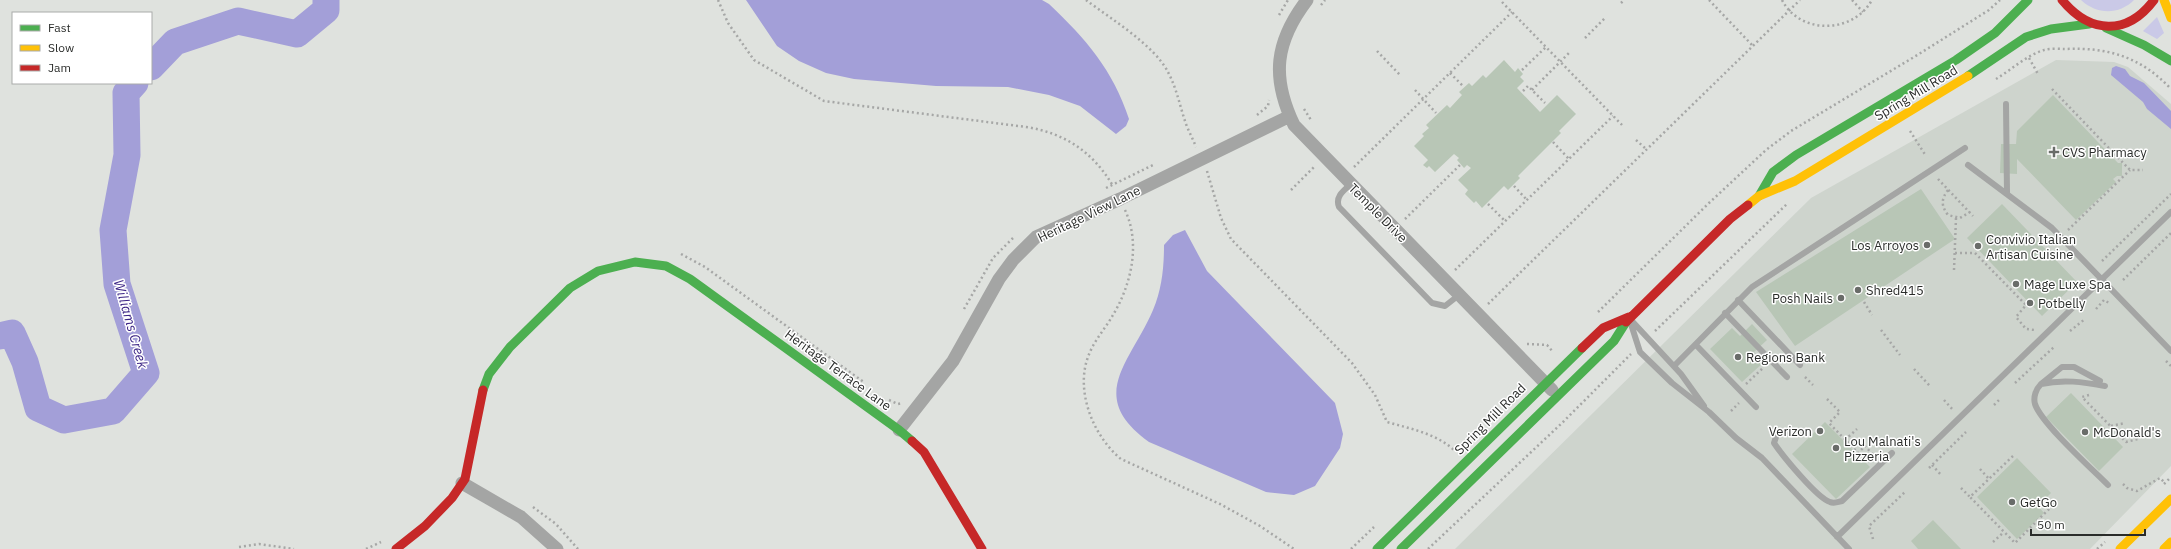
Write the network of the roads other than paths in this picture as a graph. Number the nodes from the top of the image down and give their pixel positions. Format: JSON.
{"nodes":[{"id":1,"x":1307,"y":0,"type":"edge"},
{"id":2,"x":2028,"y":0,"type":"edge"},
{"id":3,"x":2062,"y":0,"type":"edge"},
{"id":4,"x":2154,"y":0,"type":"edge"},
{"id":5,"x":2164,"y":0,"type":"edge"},
{"id":6,"x":2171,"y":18,"type":"edge"},
{"id":7,"x":2089,"y":24,"type":"junction"},
{"id":8,"x":2106,"y":28,"type":"junction"},
{"id":9,"x":2171,"y":61,"type":"edge"},
{"id":10,"x":2006,"y":104,"type":"dead end"},
{"id":11,"x":1290,"y":116,"type":"junction"},
{"id":12,"x":1965,"y":148,"type":"dead end"},
{"id":13,"x":1968,"y":165,"type":"dead end"},
{"id":14,"x":1350,"y":185,"type":"junction"},
{"id":15,"x":2007,"y":193,"type":"junction"},
{"id":16,"x":1759,"y":196,"type":"junction"},
{"id":17,"x":2171,"y":212,"type":"edge"},
{"id":18,"x":2103,"y":279,"type":"junction"},
{"id":19,"x":1459,"y":295,"type":"junction"},
{"id":20,"x":1738,"y":300,"type":"junction"},
{"id":21,"x":1725,"y":313,"type":"junction"},
{"id":22,"x":1629,"y":317,"type":"junction"},
{"id":23,"x":1696,"y":345,"type":"junction"},
{"id":24,"x":2171,"y":350,"type":"edge"},
{"id":25,"x":1800,"y":365,"type":"dead end"},
{"id":26,"x":1674,"y":366,"type":"junction"},
{"id":27,"x":1787,"y":377,"type":"dead end"},
{"id":28,"x":2100,"y":381,"type":"dead end"},
{"id":29,"x":1546,"y":383,"type":"junction"},
{"id":30,"x":2041,"y":384,"type":"junction"},
{"id":31,"x":2105,"y":386,"type":"dead end"},
{"id":32,"x":1558,"y":396,"type":"junction"},
{"id":33,"x":1756,"y":406,"type":"dead end"},
{"id":34,"x":1709,"y":412,"type":"junction"},
{"id":35,"x":899,"y":430,"type":"junction"},
{"id":36,"x":1777,"y":434,"type":"dead end"},
{"id":37,"x":1892,"y":453,"type":"dead end"},
{"id":38,"x":462,"y":483,"type":"junction"},
{"id":39,"x":2108,"y":485,"type":"dead end"},
{"id":40,"x":2171,"y":500,"type":"edge"},
{"id":41,"x":1837,"y":537,"type":"junction"},
{"id":42,"x":2171,"y":542,"type":"edge"},
{"id":43,"x":396,"y":549,"type":"edge"},
{"id":44,"x":557,"y":549,"type":"edge"},
{"id":45,"x":982,"y":549,"type":"edge"},
{"id":46,"x":1377,"y":549,"type":"edge"},
{"id":47,"x":1401,"y":549,"type":"edge"},
{"id":48,"x":1849,"y":549,"type":"edge"},
{"id":49,"x":2120,"y":549,"type":"edge"},
{"id":50,"x":2164,"y":549,"type":"edge"}],
"edges":[{"from":1,"to":11,"type":"street","name":"Temple Drive"},
{"from":2,"to":16,"type":"street","name":"Spring Mill Road"},
{"from":3,"to":7,"type":"street"},
{"from":4,"to":8,"type":"street"},
{"from":5,"to":6,"type":"street"},
{"from":7,"to":8,"type":"street"},
{"from":7,"to":16,"type":"street","name":"Spring Mill Road"},
{"from":8,"to":9,"type":"street"},
{"from":10,"to":15,"type":"lane"},
{"from":11,"to":14,"type":"street","name":"Temple Drive"},
{"from":11,"to":35,"type":"street","name":"Heritage View Lane"},
{"from":12,"to":20,"type":"lane"},
{"from":13,"to":15,"type":"lane"},
{"from":14,"to":19,"type":"street","name":"Temple Drive"},
{"from":14,"to":19,"type":"lane"},
{"from":15,"to":18,"type":"lane"},
{"from":16,"to":22,"type":"street","name":"Spring Mill Road"},
{"from":17,"to":18,"type":"lane"},
{"from":18,"to":24,"type":"lane"},
{"from":18,"to":41,"type":"lane"},
{"from":19,"to":29,"type":"street","name":"Temple Drive"},
{"from":20,"to":21,"type":"lane"},
{"from":20,"to":25,"type":"lane"},
{"from":21,"to":23,"type":"lane"},
{"from":21,"to":27,"type":"lane"},
{"from":22,"to":26,"type":"lane"},
{"from":22,"to":29,"type":"street","name":"Spring Mill Road"},
{"from":22,"to":32,"type":"street","name":"Spring Mill Road"},
{"from":22,"to":34,"type":"lane"},
{"from":23,"to":26,"type":"lane"},
{"from":23,"to":33,"type":"lane"},
{"from":26,"to":34,"type":"lane"},
{"from":28,"to":30,"type":"lane"},
{"from":29,"to":32,"type":"street","name":"Temple Drive"},
{"from":29,"to":46,"type":"street","name":"Spring Mill Road"},
{"from":30,"to":31,"type":"lane"},
{"from":30,"to":39,"type":"lane"},
{"from":32,"to":47,"type":"street","name":"Spring Mill Road"},
{"from":34,"to":41,"type":"lane"},
{"from":35,"to":38,"type":"street","name":"Heritage Terrace Lane"},
{"from":35,"to":45,"type":"street","name":"Heritage Terrace Lane"},
{"from":36,"to":37,"type":"lane"},
{"from":38,"to":43,"type":"street"},
{"from":38,"to":44,"type":"street"},
{"from":40,"to":49,"type":"street"},
{"from":41,"to":48,"type":"lane"},
{"from":42,"to":50,"type":"street"}]}
